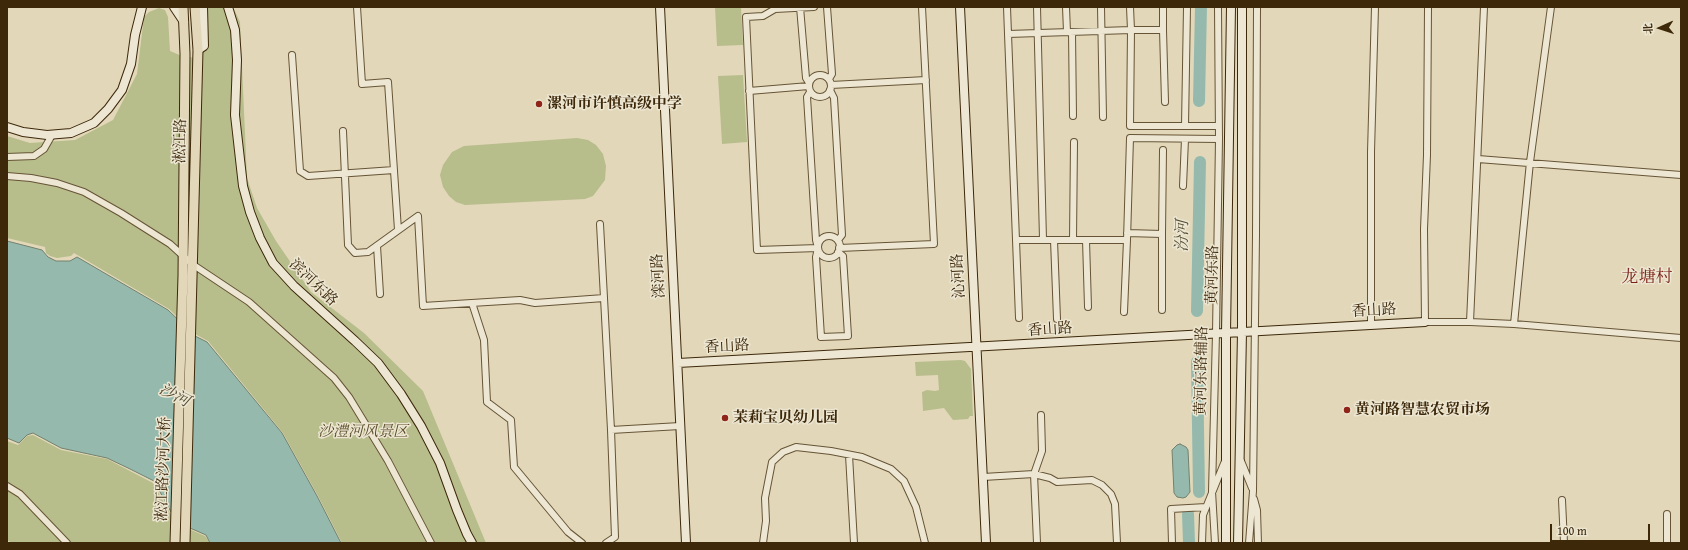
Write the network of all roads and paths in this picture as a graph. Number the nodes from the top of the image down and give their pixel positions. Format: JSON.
{"nodes":[{"id":1,"x":142,"y":7,"type":"edge"},
{"id":2,"x":174,"y":7,"type":"edge"},
{"id":3,"x":183,"y":7,"type":"edge"},
{"id":4,"x":196,"y":7,"type":"edge"},
{"id":5,"x":203,"y":7,"type":"edge"},
{"id":6,"x":228,"y":7,"type":"edge"},
{"id":7,"x":357,"y":7,"type":"edge"},
{"id":8,"x":660,"y":7,"type":"edge"},
{"id":9,"x":800,"y":7,"type":"edge"},
{"id":10,"x":814,"y":7,"type":"edge"},
{"id":11,"x":827,"y":7,"type":"edge"},
{"id":12,"x":922,"y":7,"type":"edge"},
{"id":13,"x":960,"y":7,"type":"edge"},
{"id":14,"x":1007,"y":7,"type":"edge"},
{"id":15,"x":1037,"y":7,"type":"edge"},
{"id":16,"x":1066,"y":7,"type":"edge"},
{"id":17,"x":1101,"y":7,"type":"edge"},
{"id":18,"x":1130,"y":7,"type":"edge"},
{"id":19,"x":1163,"y":7,"type":"edge"},
{"id":20,"x":1187,"y":7,"type":"edge"},
{"id":21,"x":1218,"y":7,"type":"edge"},
{"id":22,"x":1231,"y":7,"type":"edge"},
{"id":23,"x":1242,"y":7,"type":"edge"},
{"id":24,"x":1257,"y":7,"type":"edge"},
{"id":25,"x":1374,"y":7,"type":"edge"},
{"id":26,"x":1428,"y":7,"type":"edge"},
{"id":27,"x":1484,"y":7,"type":"edge"},
{"id":28,"x":1551,"y":7,"type":"edge"},
{"id":29,"x":184,"y":22,"type":"junction"},
{"id":30,"x":1131,"y":30,"type":"junction"},
{"id":31,"x":1164,"y":30,"type":"junction"},
{"id":32,"x":1102,"y":31,"type":"junction"},
{"id":33,"x":1069,"y":32,"type":"junction"},
{"id":34,"x":1008,"y":34,"type":"junction"},
{"id":35,"x":1038,"y":34,"type":"junction"},
{"id":36,"x":198,"y":50,"type":"junction"},
{"id":37,"x":292,"y":55,"type":"dead end"},
{"id":38,"x":926,"y":80,"type":"junction"},
{"id":39,"x":830,"y":85,"type":"junction"},
{"id":40,"x":809,"y":87,"type":"junction"},
{"id":41,"x":749,"y":91,"type":"junction"},
{"id":42,"x":1165,"y":102,"type":"dead end"},
{"id":43,"x":1073,"y":116,"type":"dead end"},
{"id":44,"x":1103,"y":117,"type":"dead end"},
{"id":45,"x":1185,"y":126,"type":"junction"},
{"id":46,"x":1218,"y":126,"type":"junction"},
{"id":47,"x":7,"y":127,"type":"edge"},
{"id":48,"x":343,"y":132,"type":"dead end"},
{"id":49,"x":52,"y":135,"type":"junction"},
{"id":50,"x":1185,"y":139,"type":"junction"},
{"id":51,"x":1219,"y":139,"type":"junction"},
{"id":52,"x":1074,"y":142,"type":"dead end"},
{"id":53,"x":1163,"y":150,"type":"dead end"},
{"id":54,"x":7,"y":157,"type":"edge"},
{"id":55,"x":1478,"y":159,"type":"junction"},
{"id":56,"x":1530,"y":162,"type":"junction"},
{"id":57,"x":394,"y":170,"type":"junction"},
{"id":58,"x":345,"y":173,"type":"junction"},
{"id":59,"x":1681,"y":175,"type":"edge"},
{"id":60,"x":7,"y":176,"type":"edge"},
{"id":61,"x":1183,"y":186,"type":"dead end"},
{"id":62,"x":600,"y":224,"type":"dead end"},
{"id":63,"x":398,"y":230,"type":"junction"},
{"id":64,"x":1127,"y":233,"type":"junction"},
{"id":65,"x":1162,"y":234,"type":"junction"},
{"id":66,"x":1043,"y":239,"type":"junction"},
{"id":67,"x":838,"y":240,"type":"junction"},
{"id":68,"x":1016,"y":240,"type":"junction"},
{"id":69,"x":1054,"y":240,"type":"junction"},
{"id":70,"x":1073,"y":240,"type":"junction"},
{"id":71,"x":1086,"y":240,"type":"junction"},
{"id":72,"x":1127,"y":240,"type":"junction"},
{"id":73,"x":377,"y":246,"type":"junction"},
{"id":74,"x":818,"y":248,"type":"junction"},
{"id":75,"x":839,"y":250,"type":"junction"},
{"id":76,"x":183,"y":257,"type":"junction"},
{"id":77,"x":192,"y":264,"type":"junction"},
{"id":78,"x":188,"y":276,"type":"junction"},
{"id":79,"x":380,"y":294,"type":"dead end"},
{"id":80,"x":604,"y":298,"type":"junction"},
{"id":81,"x":472,"y":303,"type":"junction"},
{"id":82,"x":1088,"y":307,"type":"dead end"},
{"id":83,"x":1162,"y":310,"type":"dead end"},
{"id":84,"x":1124,"y":312,"type":"dead end"},
{"id":85,"x":1019,"y":318,"type":"dead end"},
{"id":86,"x":1057,"y":319,"type":"dead end"},
{"id":87,"x":1424,"y":322,"type":"junction"},
{"id":88,"x":1470,"y":322,"type":"junction"},
{"id":89,"x":1514,"y":324,"type":"junction"},
{"id":90,"x":1371,"y":325,"type":"junction"},
{"id":91,"x":1242,"y":332,"type":"junction"},
{"id":92,"x":1254,"y":332,"type":"junction"},
{"id":93,"x":1216,"y":333,"type":"junction"},
{"id":94,"x":1226,"y":333,"type":"junction"},
{"id":95,"x":1681,"y":338,"type":"edge"},
{"id":96,"x":977,"y":348,"type":"junction"},
{"id":97,"x":678,"y":363,"type":"junction"},
{"id":98,"x":1041,"y":415,"type":"dead end"},
{"id":99,"x":680,"y":426,"type":"junction"},
{"id":100,"x":611,"y":430,"type":"junction"},
{"id":101,"x":849,"y":455,"type":"junction"},
{"id":102,"x":1227,"y":457,"type":"junction"},
{"id":103,"x":1239,"y":457,"type":"junction"},
{"id":104,"x":1034,"y":474,"type":"junction"},
{"id":105,"x":983,"y":477,"type":"junction"},
{"id":106,"x":7,"y":486,"type":"edge"},
{"id":107,"x":1212,"y":491,"type":"junction"},
{"id":108,"x":1253,"y":491,"type":"junction"},
{"id":109,"x":1562,"y":500,"type":"dead end"},
{"id":110,"x":1206,"y":507,"type":"junction"},
{"id":111,"x":1668,"y":514,"type":"dead end"},
{"id":112,"x":67,"y":543,"type":"edge"},
{"id":113,"x":175,"y":543,"type":"edge"},
{"id":114,"x":185,"y":543,"type":"edge"},
{"id":115,"x":430,"y":543,"type":"edge"},
{"id":116,"x":472,"y":543,"type":"edge"},
{"id":117,"x":582,"y":543,"type":"edge"},
{"id":118,"x":606,"y":543,"type":"edge"},
{"id":119,"x":686,"y":543,"type":"edge"},
{"id":120,"x":764,"y":543,"type":"edge"},
{"id":121,"x":854,"y":543,"type":"edge"},
{"id":122,"x":925,"y":543,"type":"edge"},
{"id":123,"x":986,"y":543,"type":"edge"},
{"id":124,"x":1037,"y":543,"type":"edge"},
{"id":125,"x":1117,"y":543,"type":"edge"},
{"id":126,"x":1172,"y":543,"type":"edge"},
{"id":127,"x":1202,"y":543,"type":"edge"},
{"id":128,"x":1215,"y":543,"type":"edge"},
{"id":129,"x":1226,"y":543,"type":"edge"},
{"id":130,"x":1238,"y":543,"type":"edge"},
{"id":131,"x":1249,"y":543,"type":"edge"},
{"id":132,"x":1258,"y":543,"type":"edge"},
{"id":133,"x":1564,"y":543,"type":"edge"},
{"id":134,"x":1667,"y":543,"type":"edge"}],
"edges":[{"from":1,"to":49,"type":"street"},
{"from":2,"to":29,"type":"street"},
{"from":3,"to":29,"type":"main road","name":"淞江路"},
{"from":4,"to":36,"type":"main road","name":"淞江路"},
{"from":5,"to":36,"type":"street"},
{"from":6,"to":116,"type":"street","name":"滨河东路"},
{"from":7,"to":57,"type":"street"},
{"from":8,"to":97,"type":"street","name":"滦河路"},
{"from":9,"to":10,"type":"street"},
{"from":9,"to":40,"type":"street"},
{"from":9,"to":41,"type":"street"},
{"from":11,"to":39,"type":"street"},
{"from":12,"to":38,"type":"street"},
{"from":13,"to":96,"type":"street","name":"沁河路"},
{"from":14,"to":34,"type":"street"},
{"from":15,"to":35,"type":"street"},
{"from":16,"to":33,"type":"street"},
{"from":17,"to":32,"type":"street"},
{"from":18,"to":30,"type":"street"},
{"from":19,"to":31,"type":"street"},
{"from":20,"to":45,"type":"street"},
{"from":21,"to":46,"type":"street","name":"黄河东路辅路"},
{"from":22,"to":94,"type":"street","name":"黄河东路"},
{"from":23,"to":91,"type":"street","name":"黄河东路"},
{"from":24,"to":92,"type":"street"},
{"from":25,"to":90,"type":"street"},
{"from":26,"to":87,"type":"street"},
{"from":27,"to":55,"type":"street"},
{"from":28,"to":56,"type":"street"},
{"from":29,"to":76,"type":"main road","name":"淞江路"},
{"from":30,"to":31,"type":"street"},
{"from":30,"to":32,"type":"street"},
{"from":30,"to":45,"type":"street"},
{"from":31,"to":42,"type":"street"},
{"from":32,"to":33,"type":"street"},
{"from":32,"to":44,"type":"street"},
{"from":33,"to":35,"type":"street"},
{"from":33,"to":43,"type":"street"},
{"from":34,"to":35,"type":"street"},
{"from":34,"to":68,"type":"street"},
{"from":35,"to":66,"type":"street"},
{"from":36,"to":77,"type":"main road","name":"淞江路"},
{"from":37,"to":58,"type":"street"},
{"from":38,"to":39,"type":"street"},
{"from":38,"to":75,"type":"street"},
{"from":39,"to":40,"type":"street"},
{"from":39,"to":40,"type":"street"},
{"from":39,"to":67,"type":"street"},
{"from":40,"to":41,"type":"street"},
{"from":40,"to":74,"type":"street"},
{"from":41,"to":74,"type":"street"},
{"from":45,"to":46,"type":"street"},
{"from":46,"to":51,"type":"street","name":"黄河东路辅路"},
{"from":47,"to":49,"type":"street"},
{"from":48,"to":58,"type":"street"},
{"from":49,"to":54,"type":"street"},
{"from":50,"to":51,"type":"street"},
{"from":50,"to":61,"type":"street"},
{"from":50,"to":64,"type":"street"},
{"from":51,"to":93,"type":"street","name":"黄河东路辅路"},
{"from":52,"to":70,"type":"street"},
{"from":53,"to":65,"type":"street"},
{"from":55,"to":56,"type":"street"},
{"from":55,"to":88,"type":"street"},
{"from":56,"to":59,"type":"street"},
{"from":56,"to":89,"type":"street"},
{"from":57,"to":58,"type":"street"},
{"from":57,"to":63,"type":"street"},
{"from":58,"to":73,"type":"street"},
{"from":60,"to":76,"type":"street"},
{"from":62,"to":80,"type":"street"},
{"from":63,"to":73,"type":"street"},
{"from":63,"to":81,"type":"street"},
{"from":64,"to":65,"type":"street"},
{"from":64,"to":72,"type":"street"},
{"from":65,"to":83,"type":"street"},
{"from":66,"to":68,"type":"street"},
{"from":66,"to":69,"type":"street"},
{"from":67,"to":74,"type":"street"},
{"from":67,"to":75,"type":"street"},
{"from":68,"to":85,"type":"street"},
{"from":69,"to":70,"type":"street"},
{"from":69,"to":86,"type":"street"},
{"from":70,"to":71,"type":"street"},
{"from":71,"to":72,"type":"street"},
{"from":71,"to":82,"type":"street"},
{"from":72,"to":84,"type":"street"},
{"from":73,"to":79,"type":"street"},
{"from":74,"to":75,"type":"street"},
{"from":74,"to":75,"type":"street"},
{"from":76,"to":77,"type":"street"},
{"from":76,"to":78,"type":"main road","name":"淞江路"},
{"from":77,"to":78,"type":"main road","name":"淞江路"},
{"from":77,"to":115,"type":"street"},
{"from":78,"to":113,"type":"main road","name":"淞江路沙河大桥"},
{"from":78,"to":114,"type":"main road","name":"淞江路沙河大桥"},
{"from":80,"to":81,"type":"street"},
{"from":80,"to":100,"type":"street"},
{"from":81,"to":117,"type":"street"},
{"from":87,"to":88,"type":"street"},
{"from":87,"to":90,"type":"street","name":"香山路"},
{"from":88,"to":89,"type":"street"},
{"from":89,"to":95,"type":"street"},
{"from":90,"to":92,"type":"street","name":"香山路"},
{"from":91,"to":92,"type":"street","name":"香山路"},
{"from":91,"to":94,"type":"street","name":"香山路"},
{"from":91,"to":103,"type":"street","name":"黄河东路"},
{"from":92,"to":108,"type":"street"},
{"from":93,"to":94,"type":"street","name":"香山路"},
{"from":93,"to":96,"type":"street","name":"香山路"},
{"from":93,"to":107,"type":"street","name":"黄河东路辅路"},
{"from":94,"to":102,"type":"street","name":"黄河东路"},
{"from":96,"to":97,"type":"street","name":"香山路"},
{"from":96,"to":105,"type":"street","name":"沁河路"},
{"from":97,"to":99,"type":"street","name":"滦河路"},
{"from":98,"to":104,"type":"street"},
{"from":99,"to":100,"type":"street"},
{"from":99,"to":119,"type":"street","name":"滦河路"},
{"from":100,"to":118,"type":"street"},
{"from":101,"to":120,"type":"street"},
{"from":101,"to":121,"type":"street"},
{"from":101,"to":122,"type":"street"},
{"from":102,"to":107,"type":"street"},
{"from":102,"to":129,"type":"street","name":"黄河东路"},
{"from":103,"to":108,"type":"street"},
{"from":103,"to":130,"type":"street","name":"黄河东路"},
{"from":104,"to":105,"type":"street"},
{"from":104,"to":124,"type":"street"},
{"from":104,"to":125,"type":"street"},
{"from":105,"to":123,"type":"street","name":"沁河路"},
{"from":106,"to":112,"type":"street"},
{"from":107,"to":110,"type":"street"},
{"from":107,"to":128,"type":"street","name":"黄河东路辅路"},
{"from":108,"to":131,"type":"street"},
{"from":108,"to":132,"type":"street"},
{"from":109,"to":133,"type":"street"},
{"from":110,"to":126,"type":"street"},
{"from":110,"to":127,"type":"street"},
{"from":111,"to":134,"type":"street"}]}
